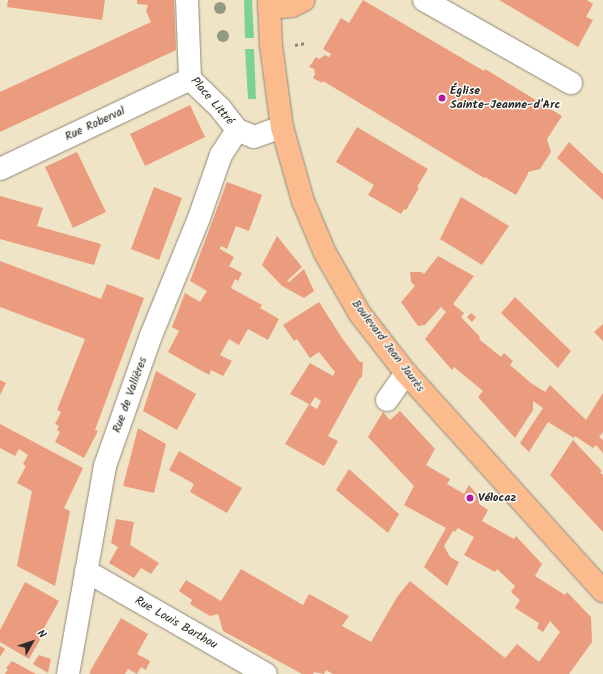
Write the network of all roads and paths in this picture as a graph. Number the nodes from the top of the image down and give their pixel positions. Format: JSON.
{"nodes":[{"id":1,"x":187,"y":0,"type":"edge"},
{"id":2,"x":424,"y":0,"type":"edge"},
{"id":3,"x":298,"y":3,"type":"edge"},
{"id":4,"x":269,"y":4,"type":"edge"},
{"id":5,"x":295,"y":52,"type":"dead end"},
{"id":6,"x":190,"y":79,"type":"junction"},
{"id":7,"x":571,"y":83,"type":"dead end"},
{"id":8,"x":282,"y":128,"type":"junction"},
{"id":9,"x":237,"y":130,"type":"junction"},
{"id":10,"x":0,"y":169,"type":"edge"},
{"id":11,"x":406,"y":373,"type":"junction"},
{"id":12,"x":387,"y":400,"type":"dead end"},
{"id":13,"x":86,"y":571,"type":"junction"},
{"id":14,"x":603,"y":591,"type":"edge"},
{"id":15,"x":68,"y":674,"type":"edge"},
{"id":16,"x":266,"y":674,"type":"edge"}],
"edges":[{"from":1,"to":6,"type":"street","name":"Place Littré"},
{"from":2,"to":7,"type":"street"},
{"from":3,"to":4,"type":"main road"},
{"from":3,"to":5,"type":"path"},
{"from":4,"to":8,"type":"main road","name":"Boulevard Jean Jaurès"},
{"from":6,"to":9,"type":"street","name":"Place Littré"},
{"from":6,"to":10,"type":"street","name":"Rue Roberval"},
{"from":8,"to":9,"type":"street"},
{"from":8,"to":11,"type":"main road","name":"Boulevard Jean Jaurès"},
{"from":9,"to":13,"type":"street","name":"Rue de Vallières"},
{"from":11,"to":12,"type":"street"},
{"from":11,"to":14,"type":"main road","name":"Boulevard Jean Jaurès"},
{"from":13,"to":15,"type":"street","name":"Rue de Vallières"},
{"from":13,"to":16,"type":"street","name":"Rue Louis Barthou"}]}
